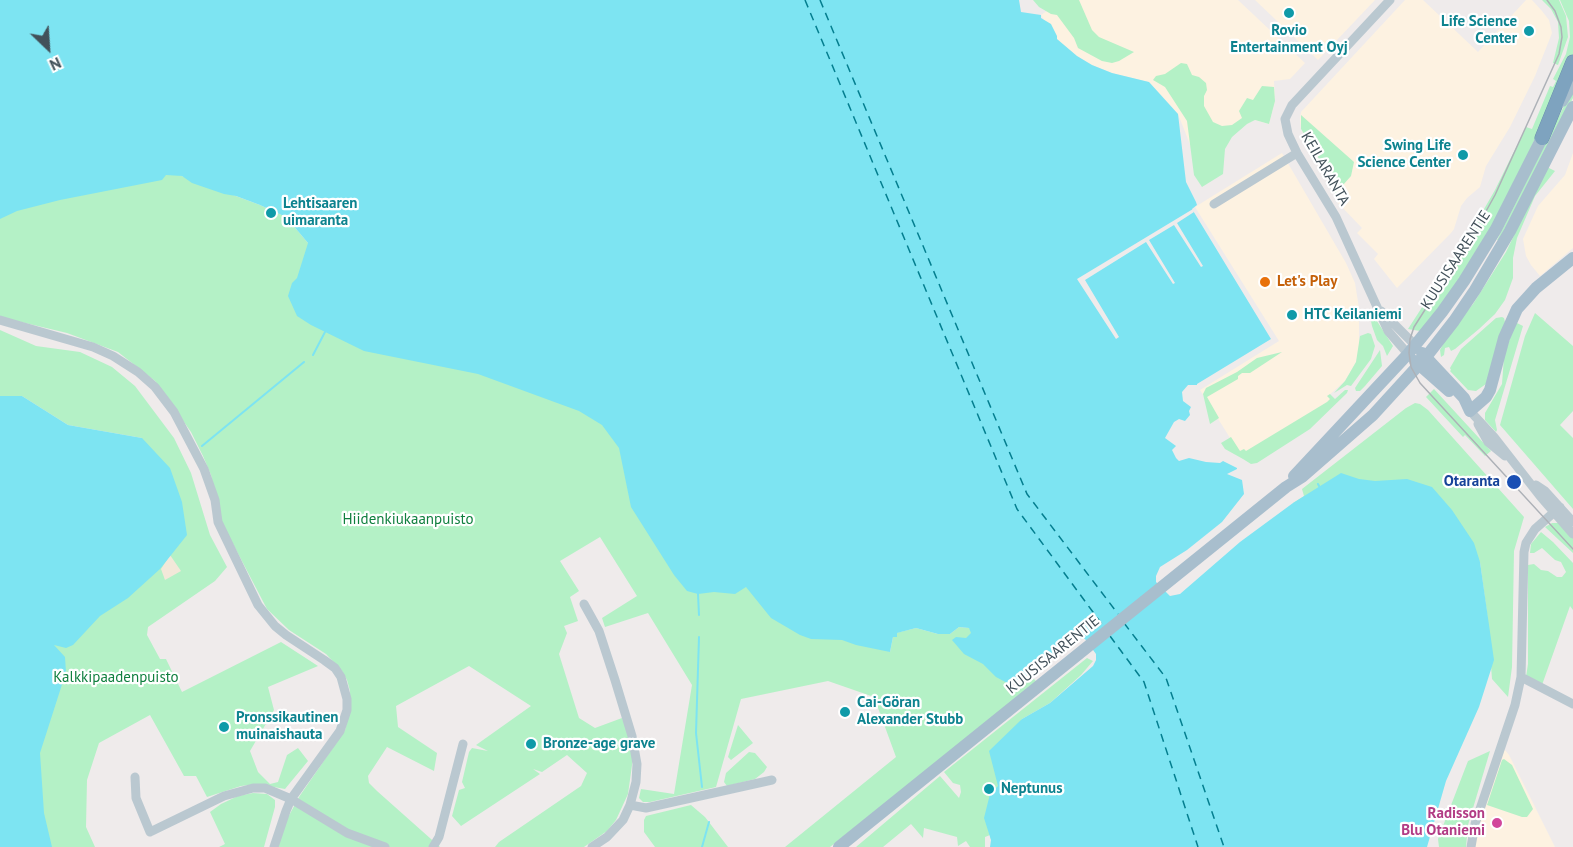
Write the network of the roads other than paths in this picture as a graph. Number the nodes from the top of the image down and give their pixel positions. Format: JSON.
{"nodes":[{"id":1,"x":1390,"y":0,"type":"edge"},
{"id":2,"x":1573,"y":63,"type":"edge"},
{"id":3,"x":1573,"y":83,"type":"edge"},
{"id":4,"x":1573,"y":106,"type":"edge"},
{"id":5,"x":1542,"y":138,"type":"junction"},
{"id":6,"x":1297,"y":153,"type":"junction"},
{"id":7,"x":1214,"y":204,"type":"dead end"},
{"id":8,"x":1571,"y":263,"type":"edge"},
{"id":9,"x":0,"y":320,"type":"edge"},
{"id":10,"x":1412,"y":350,"type":"junction"},
{"id":11,"x":1423,"y":361,"type":"junction"},
{"id":12,"x":1468,"y":408,"type":"junction"},
{"id":13,"x":1286,"y":487,"type":"junction"},
{"id":14,"x":1557,"y":510,"type":"junction"},
{"id":15,"x":1573,"y":522,"type":"edge"},
{"id":16,"x":1573,"y":534,"type":"edge"},
{"id":17,"x":584,"y":604,"type":"dead end"},
{"id":18,"x":1521,"y":677,"type":"junction"},
{"id":19,"x":1573,"y":704,"type":"edge"},
{"id":20,"x":463,"y":744,"type":"dead end"},
{"id":21,"x":135,"y":777,"type":"dead end"},
{"id":22,"x":772,"y":780,"type":"dead end"},
{"id":23,"x":291,"y":799,"type":"junction"},
{"id":24,"x":630,"y":805,"type":"junction"},
{"id":25,"x":274,"y":847,"type":"edge"},
{"id":26,"x":385,"y":847,"type":"edge"},
{"id":27,"x":433,"y":847,"type":"edge"},
{"id":28,"x":592,"y":847,"type":"edge"},
{"id":29,"x":839,"y":847,"type":"edge"},
{"id":30,"x":1471,"y":847,"type":"edge"}],
"edges":[{"from":1,"to":6,"type":"street","name":"KEILARANTA"},
{"from":2,"to":5,"type":"highway"},
{"from":3,"to":5,"type":"main road","name":"KUUSISAARENTIE"},
{"from":4,"to":11,"type":"main road","name":"KUUSISAARENTIE"},
{"from":5,"to":10,"type":"main road","name":"KUUSISAARENTIE"},
{"from":6,"to":7,"type":"street"},
{"from":6,"to":10,"type":"street","name":"KEILARANTA"},
{"from":8,"to":12,"type":"main road"},
{"from":9,"to":23,"type":"street"},
{"from":10,"to":11,"type":"main road"},
{"from":10,"to":13,"type":"main road","name":"KUUSISAARENTIE"},
{"from":11,"to":12,"type":"main road"},
{"from":11,"to":13,"type":"main road","name":"KUUSISAARENTIE"},
{"from":12,"to":14,"type":"street"},
{"from":13,"to":29,"type":"main road","name":"KUUSISAARENTIE"},
{"from":14,"to":15,"type":"street"},
{"from":14,"to":16,"type":"street"},
{"from":14,"to":18,"type":"street"},
{"from":17,"to":24,"type":"street"},
{"from":18,"to":19,"type":"street"},
{"from":18,"to":30,"type":"street"},
{"from":20,"to":27,"type":"street"},
{"from":21,"to":23,"type":"street"},
{"from":22,"to":24,"type":"street"},
{"from":23,"to":25,"type":"street"},
{"from":23,"to":26,"type":"street"},
{"from":24,"to":28,"type":"street"}]}
